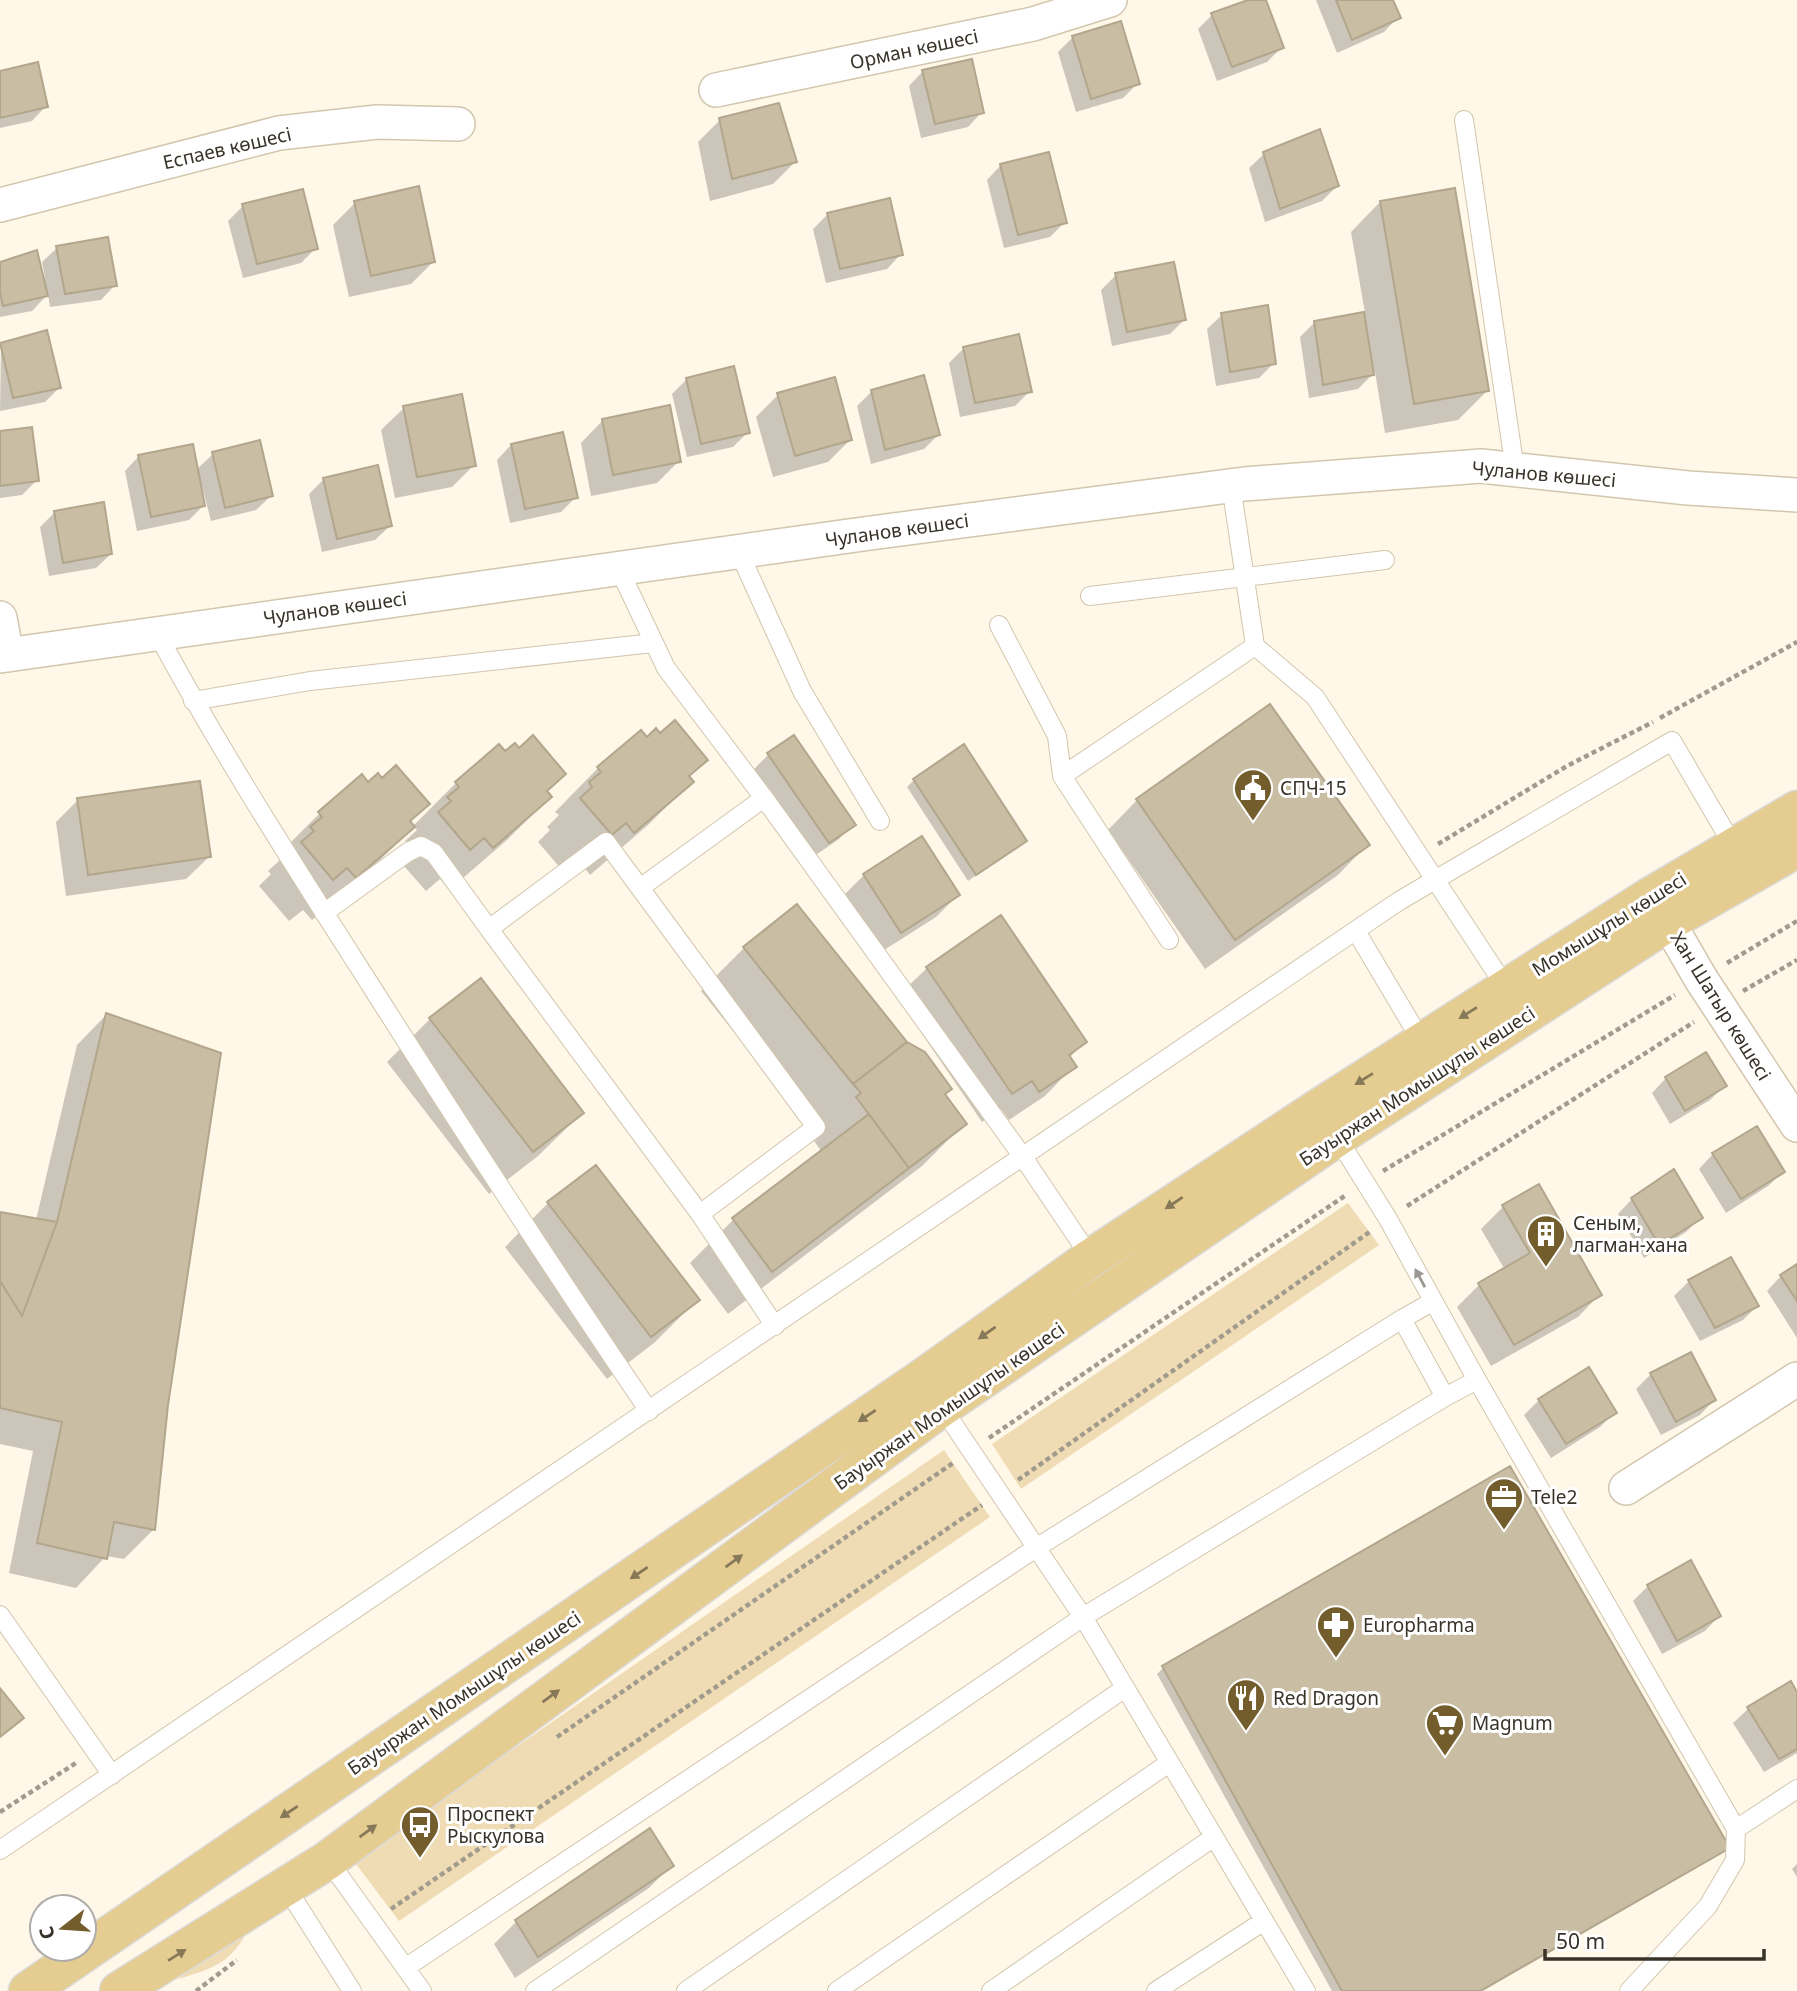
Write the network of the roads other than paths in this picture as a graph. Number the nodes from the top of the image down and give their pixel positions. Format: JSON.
{"nodes":[{"id":1,"x":1110,"y":0,"type":"edge"},
{"id":2,"x":716,"y":90,"type":"dead end"},
{"id":3,"x":1464,"y":120,"type":"dead end"},
{"id":4,"x":457,"y":124,"type":"dead end"},
{"id":5,"x":0,"y":205,"type":"edge"},
{"id":6,"x":1515,"y":470,"type":"junction"},
{"id":7,"x":1231,"y":485,"type":"junction"},
{"id":8,"x":1797,"y":495,"type":"edge"},
{"id":9,"x":739,"y":552,"type":"junction"},
{"id":10,"x":1385,"y":560,"type":"dead end"},
{"id":11,"x":618,"y":569,"type":"junction"},
{"id":12,"x":1244,"y":577,"type":"junction"},
{"id":13,"x":1090,"y":596,"type":"dead end"},
{"id":14,"x":0,"y":618,"type":"edge"},
{"id":15,"x":999,"y":625,"type":"dead end"},
{"id":16,"x":157,"y":633,"type":"junction"},
{"id":17,"x":653,"y":643,"type":"junction"},
{"id":18,"x":1255,"y":646,"type":"junction"},
{"id":19,"x":4,"y":655,"type":"edge"},
{"id":20,"x":194,"y":701,"type":"junction"},
{"id":21,"x":1062,"y":776,"type":"junction"},
{"id":22,"x":764,"y":798,"type":"junction"},
{"id":23,"x":1797,"y":810,"type":"edge"},
{"id":24,"x":880,"y":821,"type":"dead end"},
{"id":25,"x":1734,"y":847,"type":"junction"},
{"id":26,"x":1797,"y":848,"type":"edge"},
{"id":27,"x":1435,"y":880,"type":"junction"},
{"id":28,"x":640,"y":888,"type":"junction"},
{"id":29,"x":324,"y":913,"type":"junction"},
{"id":30,"x":1668,"y":922,"type":"junction"},
{"id":31,"x":489,"y":929,"type":"junction"},
{"id":32,"x":1356,"y":931,"type":"junction"},
{"id":33,"x":1169,"y":940,"type":"dead end"},
{"id":34,"x":1507,"y":989,"type":"junction"},
{"id":35,"x":1422,"y":1042,"type":"junction"},
{"id":36,"x":1328,"y":1122,"type":"junction"},
{"id":37,"x":1797,"y":1125,"type":"edge"},
{"id":38,"x":1023,"y":1157,"type":"junction"},
{"id":39,"x":700,"y":1213,"type":"junction"},
{"id":40,"x":1091,"y":1258,"type":"junction"},
{"id":41,"x":1432,"y":1301,"type":"junction"},
{"id":42,"x":1402,"y":1319,"type":"junction"},
{"id":43,"x":775,"y":1326,"type":"junction"},
{"id":44,"x":1477,"y":1380,"type":"junction"},
{"id":45,"x":1797,"y":1380,"type":"edge"},
{"id":46,"x":933,"y":1392,"type":"junction"},
{"id":47,"x":1445,"y":1397,"type":"junction"},
{"id":48,"x":649,"y":1411,"type":"junction"},
{"id":49,"x":1626,"y":1488,"type":"dead end"},
{"id":50,"x":1035,"y":1548,"type":"junction"},
{"id":51,"x":0,"y":1615,"type":"edge"},
{"id":52,"x":1083,"y":1618,"type":"junction"},
{"id":53,"x":1125,"y":1688,"type":"junction"},
{"id":54,"x":1169,"y":1763,"type":"junction"},
{"id":55,"x":112,"y":1775,"type":"junction"},
{"id":56,"x":1797,"y":1789,"type":"edge"},
{"id":57,"x":1736,"y":1829,"type":"junction"},
{"id":58,"x":1214,"y":1837,"type":"junction"},
{"id":59,"x":0,"y":1850,"type":"edge"},
{"id":60,"x":328,"y":1860,"type":"junction"},
{"id":61,"x":286,"y":1887,"type":"junction"},
{"id":62,"x":1264,"y":1921,"type":"junction"},
{"id":63,"x":405,"y":1968,"type":"junction"},
{"id":64,"x":1298,"y":1988,"type":"edge"},
{"id":65,"x":130,"y":1989,"type":"edge"},
{"id":66,"x":28,"y":1991,"type":"edge"},
{"id":67,"x":352,"y":1991,"type":"edge"},
{"id":68,"x":422,"y":1991,"type":"edge"},
{"id":69,"x":535,"y":1991,"type":"edge"},
{"id":70,"x":686,"y":1991,"type":"edge"},
{"id":71,"x":837,"y":1991,"type":"edge"},
{"id":72,"x":990,"y":1991,"type":"edge"},
{"id":73,"x":1156,"y":1991,"type":"edge"},
{"id":74,"x":1629,"y":1991,"type":"edge"}],
"edges":[{"from":1,"to":2,"type":"street","name":"Орман көшесі"},
{"from":3,"to":6,"type":"lane"},
{"from":4,"to":5,"type":"street","name":"Еспаев көшесі"},
{"from":6,"to":7,"type":"street","name":"Чуланов көшесі"},
{"from":6,"to":8,"type":"street","name":"Чуланов көшесі"},
{"from":7,"to":9,"type":"street","name":"Чуланов көшесі"},
{"from":7,"to":12,"type":"lane"},
{"from":9,"to":11,"type":"street","name":"Чуланов көшесі"},
{"from":9,"to":24,"type":"lane"},
{"from":10,"to":12,"type":"lane"},
{"from":11,"to":16,"type":"street","name":"Чуланов көшесі"},
{"from":11,"to":17,"type":"lane"},
{"from":12,"to":13,"type":"lane"},
{"from":12,"to":18,"type":"lane"},
{"from":14,"to":19,"type":"street"},
{"from":15,"to":21,"type":"lane"},
{"from":16,"to":19,"type":"street","name":"Чуланов көшесі"},
{"from":16,"to":20,"type":"lane"},
{"from":17,"to":20,"type":"lane"},
{"from":17,"to":22,"type":"lane"},
{"from":18,"to":21,"type":"lane"},
{"from":18,"to":27,"type":"lane"},
{"from":20,"to":29,"type":"lane"},
{"from":21,"to":33,"type":"lane"},
{"from":22,"to":28,"type":"lane"},
{"from":22,"to":38,"type":"lane"},
{"from":23,"to":25,"type":"main road","name":"Момышұлы көшесі"},
{"from":25,"to":27,"type":"lane"},
{"from":25,"to":34,"type":"main road","name":"Момышұлы көшесі"},
{"from":26,"to":30,"type":"main road","name":"Бауыржан Момышұлы көшесі"},
{"from":27,"to":32,"type":"lane"},
{"from":27,"to":34,"type":"lane"},
{"from":28,"to":31,"type":"lane"},
{"from":28,"to":39,"type":"lane"},
{"from":29,"to":31,"type":"lane"},
{"from":29,"to":48,"type":"lane"},
{"from":30,"to":36,"type":"main road","name":"Бауыржан Момышұлы көшесі"},
{"from":30,"to":37,"type":"street","name":"Хан Шатыр көшесі"},
{"from":31,"to":39,"type":"lane"},
{"from":32,"to":35,"type":"lane"},
{"from":32,"to":38,"type":"lane"},
{"from":34,"to":35,"type":"main road","name":"Момышұлы көшесі","one_way":true},
{"from":35,"to":36,"type":"main road","name":"Бауыржан Момышұлы көшесі","one_way":true},
{"from":36,"to":40,"type":"main road","name":"Бауыржан Момышұлы көшесі","one_way":true},
{"from":41,"to":36,"type":"lane","one_way":true},
{"from":36,"to":46,"type":"main road","name":"Бауыржан Момышұлы көшесі"},
{"from":38,"to":40,"type":"lane"},
{"from":38,"to":43,"type":"lane"},
{"from":39,"to":43,"type":"lane"},
{"from":40,"to":46,"type":"main road","name":"Бауыржан Момышұлы көшесі","one_way":true},
{"from":41,"to":42,"type":"lane"},
{"from":41,"to":44,"type":"lane"},
{"from":42,"to":47,"type":"lane"},
{"from":42,"to":50,"type":"lane"},
{"from":43,"to":48,"type":"lane"},
{"from":44,"to":47,"type":"lane"},
{"from":44,"to":57,"type":"lane"},
{"from":45,"to":49,"type":"street"},
{"from":46,"to":50,"type":"lane"},
{"from":60,"to":46,"type":"main road","name":"Бауыржан Момышұлы көшесі","one_way":true},
{"from":46,"to":66,"type":"main road","name":"Бауыржан Момышұлы көшесі","one_way":true},
{"from":47,"to":52,"type":"lane"},
{"from":48,"to":55,"type":"lane"},
{"from":50,"to":52,"type":"lane"},
{"from":50,"to":63,"type":"lane"},
{"from":51,"to":55,"type":"lane"},
{"from":52,"to":53,"type":"lane"},
{"from":52,"to":69,"type":"lane"},
{"from":53,"to":54,"type":"lane"},
{"from":53,"to":70,"type":"lane"},
{"from":54,"to":58,"type":"lane"},
{"from":54,"to":71,"type":"lane"},
{"from":55,"to":59,"type":"lane"},
{"from":56,"to":57,"type":"lane"},
{"from":57,"to":74,"type":"lane"},
{"from":58,"to":62,"type":"lane"},
{"from":58,"to":72,"type":"lane"},
{"from":60,"to":61,"type":"main road","name":"Бауыржан Момышұлы көшесі"},
{"from":60,"to":63,"type":"lane"},
{"from":65,"to":61,"type":"main road","name":"Бауыржан Момышұлы көшесі","one_way":true},
{"from":61,"to":67,"type":"lane"},
{"from":62,"to":64,"type":"lane"},
{"from":62,"to":73,"type":"lane"},
{"from":63,"to":68,"type":"lane"}]}
